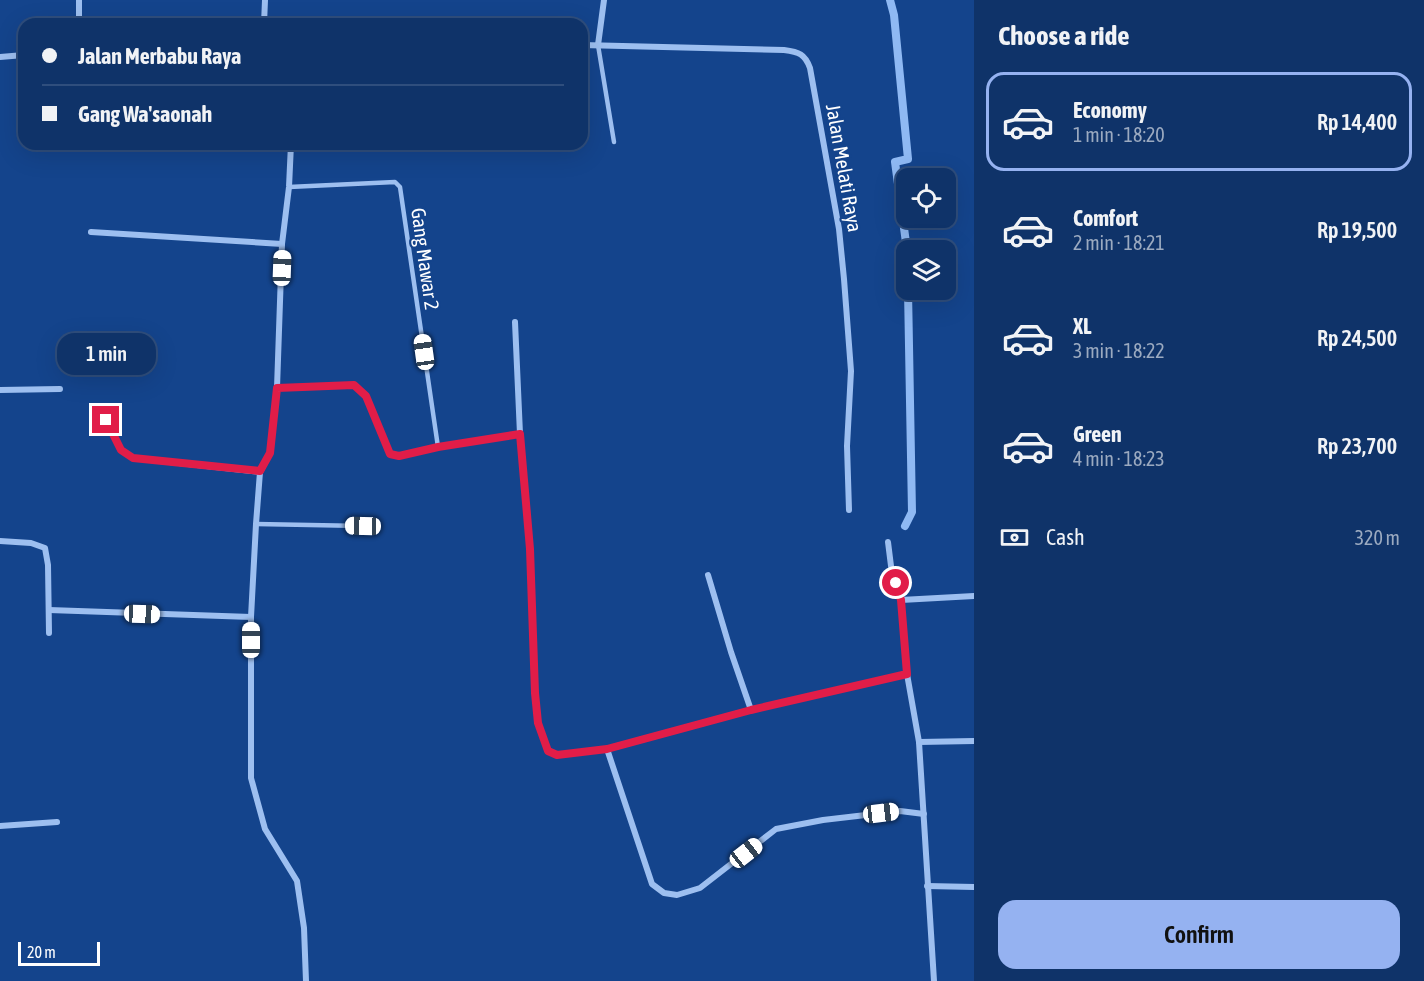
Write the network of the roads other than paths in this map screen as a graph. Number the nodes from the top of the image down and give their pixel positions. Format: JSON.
{"nodes":[{"id":1,"x":79,"y":0,"type":"edge"},
{"id":2,"x":265,"y":0,"type":"edge"},
{"id":3,"x":604,"y":0,"type":"edge"},
{"id":4,"x":79,"y":18,"type":"edge"},
{"id":5,"x":264,"y":18,"type":"edge"},
{"id":6,"x":588,"y":45,"type":"edge"},
{"id":7,"x":598,"y":45,"type":"junction"},
{"id":8,"x":18,"y":56,"type":"edge"},
{"id":9,"x":0,"y":57,"type":"edge"},
{"id":10,"x":614,"y":142,"type":"dead end"},
{"id":11,"x":291,"y":150,"type":"edge"},
{"id":12,"x":289,"y":187,"type":"junction"},
{"id":13,"x":91,"y":232,"type":"dead end"},
{"id":14,"x":282,"y":244,"type":"junction"},
{"id":15,"x":515,"y":322,"type":"dead end"},
{"id":16,"x":277,"y":388,"type":"junction"},
{"id":17,"x":60,"y":389,"type":"dead end"},
{"id":18,"x":0,"y":390,"type":"edge"},
{"id":19,"x":106,"y":420,"type":"dead end"},
{"id":20,"x":520,"y":434,"type":"junction"},
{"id":21,"x":438,"y":447,"type":"junction"},
{"id":22,"x":260,"y":471,"type":"junction"},
{"id":23,"x":849,"y":510,"type":"dead end"},
{"id":24,"x":256,"y":524,"type":"junction"},
{"id":25,"x":363,"y":526,"type":"dead end"},
{"id":26,"x":0,"y":542,"type":"edge"},
{"id":27,"x":888,"y":542,"type":"dead end"},
{"id":28,"x":708,"y":575,"type":"dead end"},
{"id":29,"x":974,"y":596,"type":"edge"},
{"id":30,"x":901,"y":600,"type":"junction"},
{"id":31,"x":49,"y":610,"type":"junction"},
{"id":32,"x":251,"y":617,"type":"junction"},
{"id":33,"x":49,"y":633,"type":"dead end"},
{"id":34,"x":907,"y":674,"type":"junction"},
{"id":35,"x":751,"y":710,"type":"junction"},
{"id":36,"x":974,"y":741,"type":"edge"},
{"id":37,"x":919,"y":742,"type":"junction"},
{"id":38,"x":607,"y":749,"type":"junction"},
{"id":39,"x":924,"y":814,"type":"junction"},
{"id":40,"x":57,"y":822,"type":"dead end"},
{"id":41,"x":0,"y":826,"type":"edge"},
{"id":42,"x":927,"y":886,"type":"junction"},
{"id":43,"x":974,"y":887,"type":"edge"},
{"id":44,"x":306,"y":981,"type":"edge"},
{"id":45,"x":934,"y":981,"type":"edge"}],
"edges":[{"from":1,"to":4,"type":"street"},
{"from":2,"to":5,"type":"street"},
{"from":3,"to":7,"type":"street"},
{"from":6,"to":7,"type":"street","name":"Jalan Melati Raya"},
{"from":7,"to":10,"type":"lane"},
{"from":7,"to":23,"type":"street","name":"Jalan Melati Raya"},
{"from":8,"to":9,"type":"street"},
{"from":11,"to":12,"type":"street"},
{"from":12,"to":14,"type":"street"},
{"from":12,"to":21,"type":"lane","name":"Gang Mawar 2"},
{"from":13,"to":14,"type":"street"},
{"from":14,"to":16,"type":"street"},
{"from":15,"to":20,"type":"street"},
{"from":16,"to":21,"type":"street"},
{"from":16,"to":22,"type":"street"},
{"from":17,"to":18,"type":"street"},
{"from":19,"to":22,"type":"street"},
{"from":20,"to":21,"type":"street"},
{"from":20,"to":38,"type":"street"},
{"from":22,"to":24,"type":"street"},
{"from":24,"to":25,"type":"lane"},
{"from":24,"to":32,"type":"street"},
{"from":26,"to":31,"type":"street"},
{"from":27,"to":30,"type":"street"},
{"from":28,"to":35,"type":"street"},
{"from":29,"to":30,"type":"street"},
{"from":30,"to":34,"type":"street"},
{"from":31,"to":32,"type":"street"},
{"from":31,"to":33,"type":"street"},
{"from":32,"to":44,"type":"street"},
{"from":34,"to":35,"type":"street"},
{"from":34,"to":37,"type":"street"},
{"from":35,"to":38,"type":"street"},
{"from":36,"to":37,"type":"street"},
{"from":37,"to":39,"type":"street"},
{"from":38,"to":39,"type":"street"},
{"from":39,"to":42,"type":"street"},
{"from":40,"to":41,"type":"street"},
{"from":42,"to":43,"type":"street"},
{"from":42,"to":45,"type":"street"}]}
